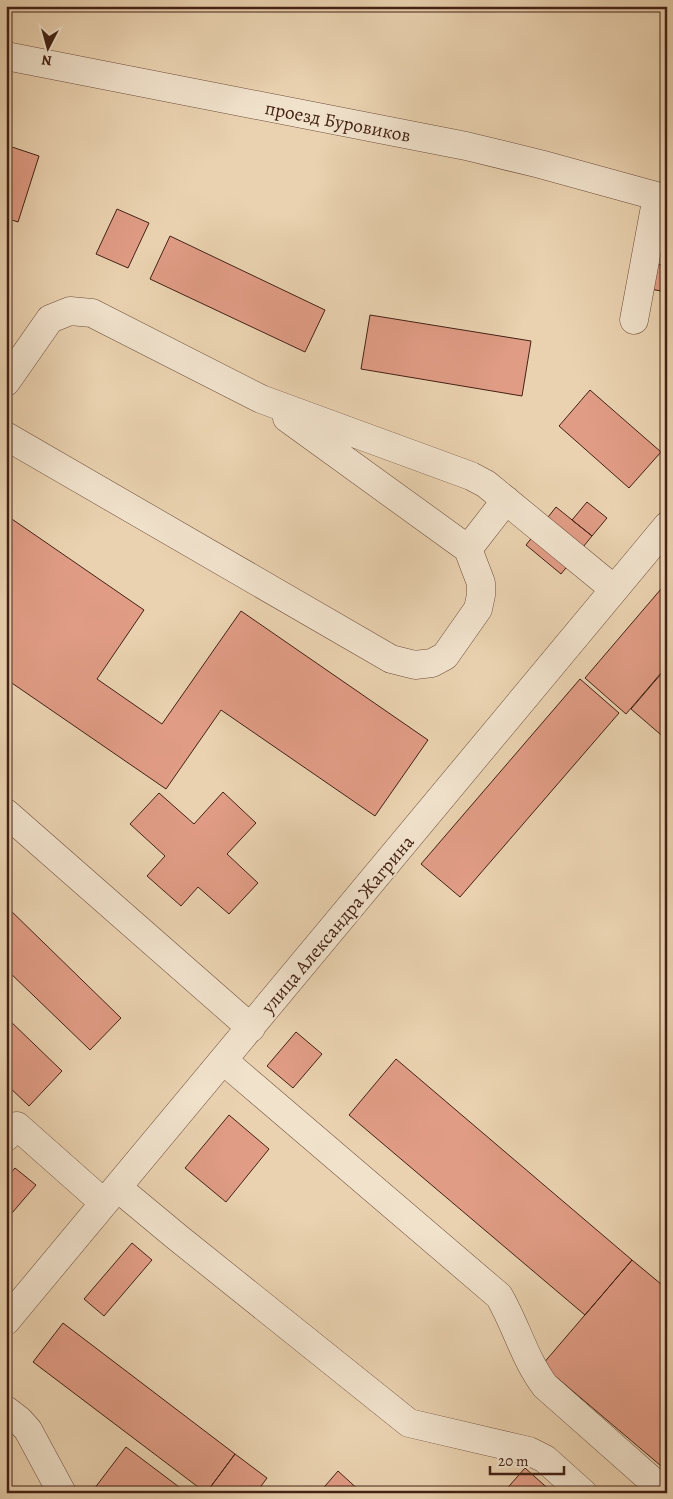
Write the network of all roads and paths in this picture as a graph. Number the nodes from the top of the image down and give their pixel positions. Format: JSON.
{"nodes":[{"id":1,"x":6,"y":56,"type":"edge"},
{"id":2,"x":662,"y":197,"type":"edge"},
{"id":3,"x":634,"y":320,"type":"dead end"},
{"id":4,"x":6,"y":382,"type":"edge"},
{"id":5,"x":261,"y":398,"type":"junction"},
{"id":6,"x":6,"y":436,"type":"edge"},
{"id":7,"x":506,"y":500,"type":"junction"},
{"id":8,"x":667,"y":526,"type":"edge"},
{"id":9,"x":468,"y":549,"type":"junction"},
{"id":10,"x":614,"y":589,"type":"junction"},
{"id":11,"x":6,"y":813,"type":"edge"},
{"id":12,"x":251,"y":1028,"type":"junction"},
{"id":13,"x":224,"y":1061,"type":"junction"},
{"id":14,"x":10,"y":1126,"type":"edge"},
{"id":15,"x":111,"y":1196,"type":"junction"},
{"id":16,"x":6,"y":1321,"type":"edge"},
{"id":17,"x":6,"y":1410,"type":"edge"},
{"id":18,"x":62,"y":1493,"type":"edge"},
{"id":19,"x":583,"y":1493,"type":"edge"},
{"id":20,"x":666,"y":1493,"type":"edge"}],
"edges":[{"from":1,"to":2,"type":"street","name":"проезд Буровиков"},
{"from":2,"to":3,"type":"street"},
{"from":4,"to":5,"type":"street"},
{"from":5,"to":7,"type":"street"},
{"from":5,"to":9,"type":"street"},
{"from":6,"to":9,"type":"street"},
{"from":7,"to":9,"type":"street"},
{"from":7,"to":10,"type":"street"},
{"from":8,"to":10,"type":"street","name":"улица Александра Жагрина"},
{"from":10,"to":12,"type":"street","name":"улица Александра Жагрина"},
{"from":11,"to":12,"type":"street"},
{"from":12,"to":13,"type":"street","name":"улица Александра Жагрина"},
{"from":13,"to":15,"type":"street","name":"улица Александра Жагрина"},
{"from":13,"to":20,"type":"street"},
{"from":14,"to":15,"type":"street"},
{"from":15,"to":16,"type":"street","name":"улица Александра Жагрина"},
{"from":15,"to":19,"type":"street"},
{"from":17,"to":18,"type":"street"}]}
